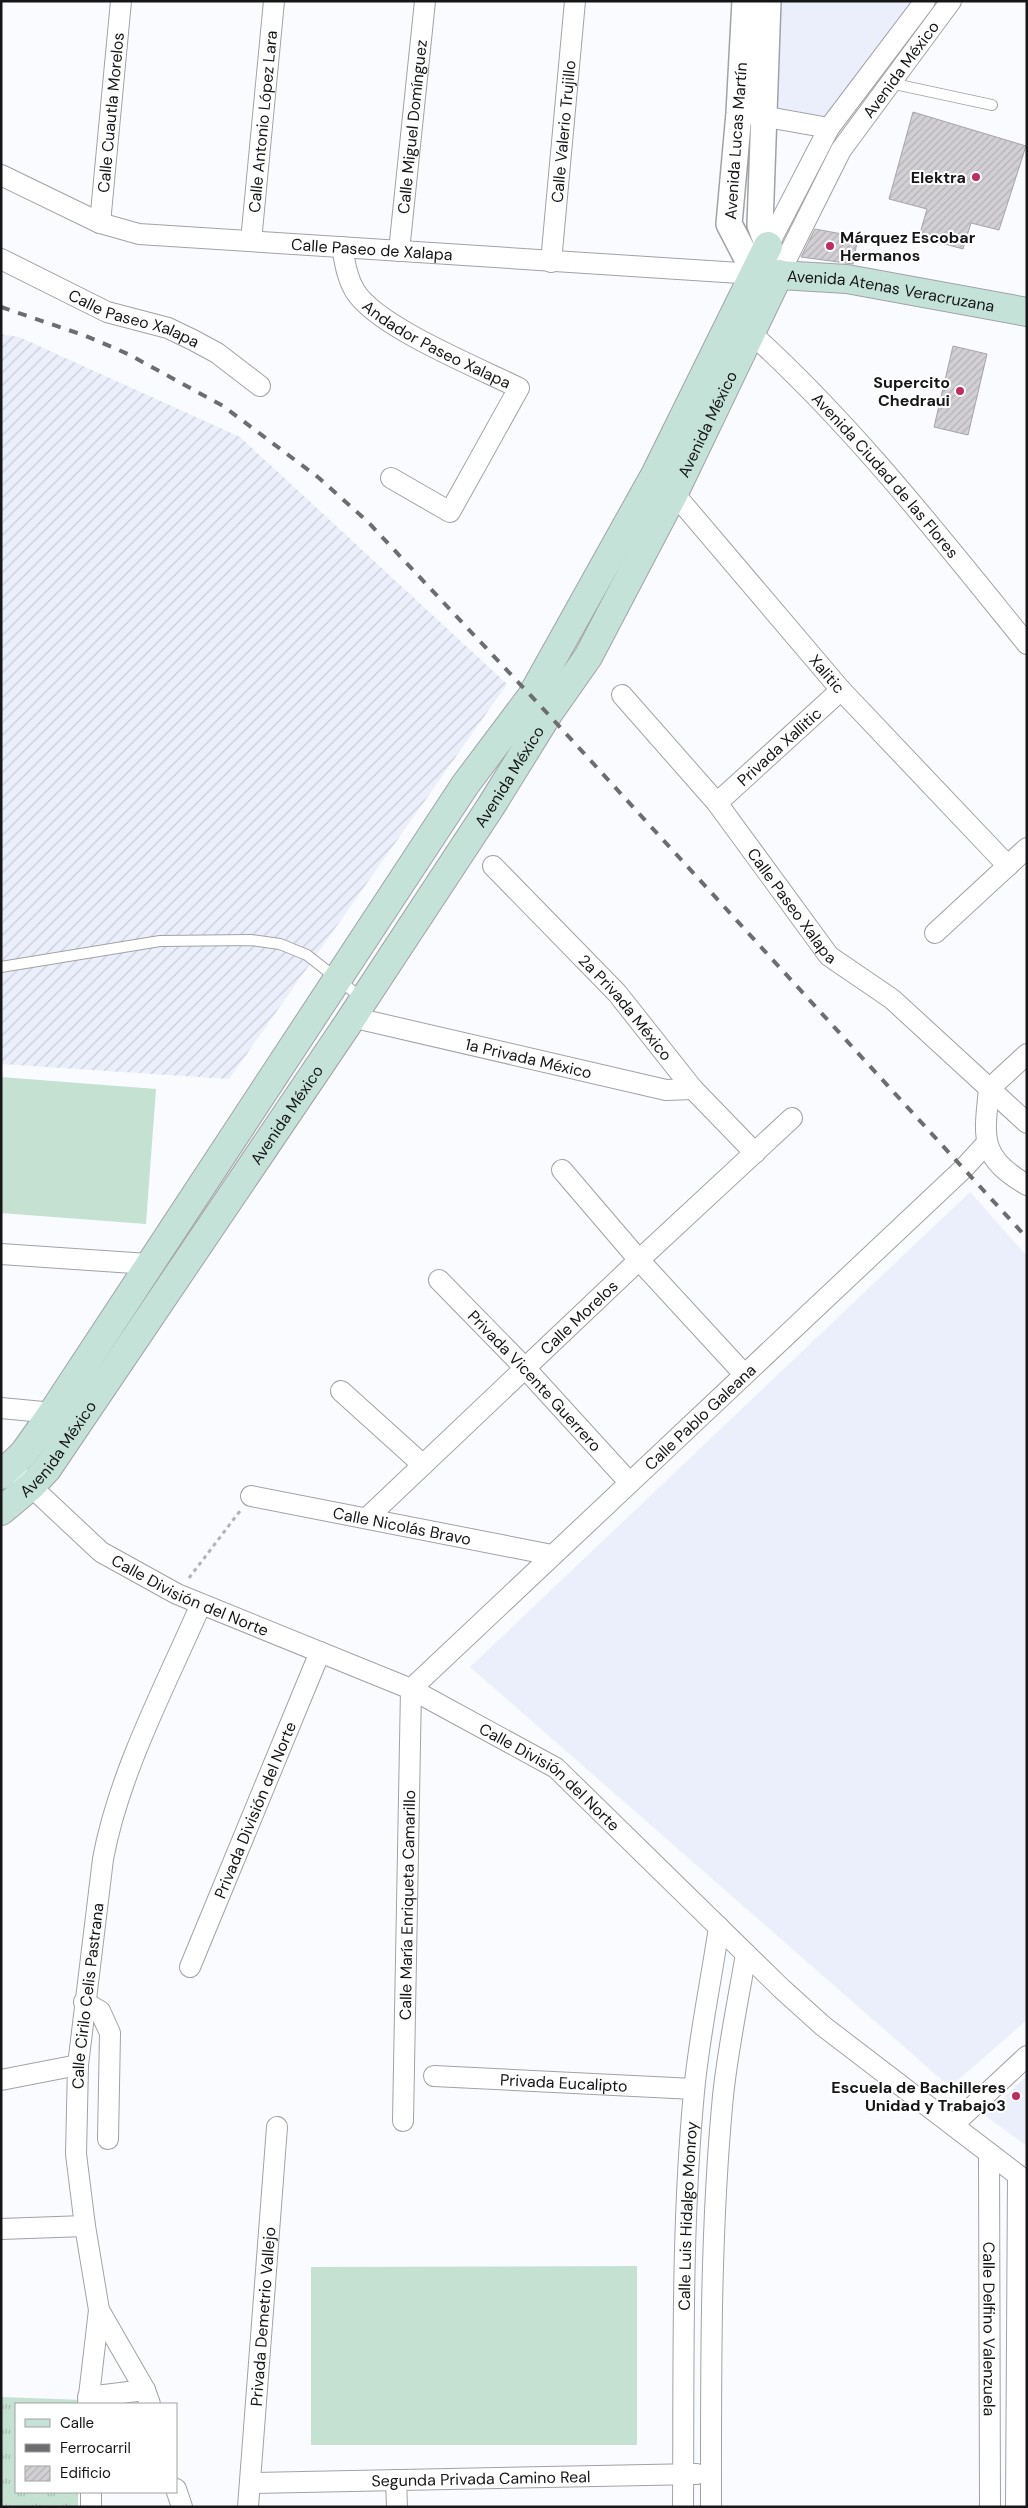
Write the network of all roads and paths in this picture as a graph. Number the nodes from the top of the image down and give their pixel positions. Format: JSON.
{"nodes":[{"id":1,"x":121,"y":1,"type":"edge"},
{"id":2,"x":274,"y":1,"type":"edge"},
{"id":3,"x":424,"y":1,"type":"edge"},
{"id":4,"x":575,"y":1,"type":"edge"},
{"id":5,"x":745,"y":1,"type":"edge"},
{"id":6,"x":768,"y":1,"type":"edge"},
{"id":7,"x":925,"y":1,"type":"edge"},
{"id":8,"x":951,"y":1,"type":"edge"},
{"id":9,"x":890,"y":83,"type":"junction"},
{"id":10,"x":992,"y":105,"type":"dead end"},
{"id":11,"x":739,"y":113,"type":"junction"},
{"id":12,"x":763,"y":116,"type":"junction"},
{"id":13,"x":829,"y":128,"type":"junction"},
{"id":14,"x":1,"y":175,"type":"edge"},
{"id":15,"x":100,"y":223,"type":"junction"},
{"id":16,"x":251,"y":241,"type":"junction"},
{"id":17,"x":768,"y":246,"type":"junction"},
{"id":18,"x":342,"y":247,"type":"junction"},
{"id":19,"x":399,"y":251,"type":"junction"},
{"id":20,"x":1,"y":259,"type":"edge"},
{"id":21,"x":551,"y":262,"type":"junction"},
{"id":22,"x":767,"y":274,"type":"junction"},
{"id":23,"x":1027,"y":312,"type":"edge"},
{"id":24,"x":741,"y":324,"type":"junction"},
{"id":25,"x":260,"y":386,"type":"dead end"},
{"id":26,"x":656,"y":473,"type":"junction"},
{"id":27,"x":391,"y":478,"type":"dead end"},
{"id":28,"x":674,"y":493,"type":"junction"},
{"id":29,"x":1027,"y":644,"type":"edge"},
{"id":30,"x":842,"y":690,"type":"junction"},
{"id":31,"x":622,"y":695,"type":"dead end"},
{"id":32,"x":465,"y":785,"type":"junction"},
{"id":33,"x":717,"y":803,"type":"junction"},
{"id":34,"x":491,"y":806,"type":"junction"},
{"id":35,"x":1027,"y":848,"type":"edge"},
{"id":36,"x":493,"y":866,"type":"dead end"},
{"id":37,"x":1008,"y":866,"type":"junction"},
{"id":38,"x":935,"y":933,"type":"dead end"},
{"id":39,"x":1,"y":967,"type":"edge"},
{"id":40,"x":337,"y":978,"type":"junction"},
{"id":41,"x":364,"y":1010,"type":"junction"},
{"id":42,"x":1027,"y":1054,"type":"edge"},
{"id":43,"x":693,"y":1089,"type":"junction"},
{"id":44,"x":989,"y":1089,"type":"junction"},
{"id":45,"x":792,"y":1118,"type":"dead end"},
{"id":46,"x":1027,"y":1123,"type":"edge"},
{"id":47,"x":986,"y":1144,"type":"junction"},
{"id":48,"x":755,"y":1153,"type":"junction"},
{"id":49,"x":562,"y":1170,"type":"dead end"},
{"id":50,"x":1027,"y":1185,"type":"edge"},
{"id":51,"x":1,"y":1254,"type":"edge"},
{"id":52,"x":639,"y":1260,"type":"junction"},
{"id":53,"x":148,"y":1264,"type":"junction"},
{"id":54,"x":439,"y":1280,"type":"dead end"},
{"id":55,"x":524,"y":1368,"type":"junction"},
{"id":56,"x":744,"y":1374,"type":"junction"},
{"id":57,"x":341,"y":1391,"type":"dead end"},
{"id":58,"x":1,"y":1408,"type":"edge"},
{"id":59,"x":53,"y":1412,"type":"junction"},
{"id":60,"x":81,"y":1417,"type":"junction"},
{"id":61,"x":422,"y":1465,"type":"junction"},
{"id":62,"x":6,"y":1471,"type":"edge"},
{"id":63,"x":629,"y":1482,"type":"junction"},
{"id":64,"x":31,"y":1486,"type":"junction"},
{"id":65,"x":251,"y":1496,"type":"joint"},
{"id":66,"x":1,"y":1511,"type":"edge"},
{"id":67,"x":367,"y":1518,"type":"junction"},
{"id":68,"x":552,"y":1555,"type":"junction"},
{"id":69,"x":177,"y":1594,"type":"junction"},
{"id":70,"x":201,"y":1604,"type":"junction"},
{"id":71,"x":320,"y":1652,"type":"junction"},
{"id":72,"x":411,"y":1689,"type":"junction"},
{"id":73,"x":719,"y":1927,"type":"junction"},
{"id":74,"x":746,"y":1954,"type":"junction"},
{"id":75,"x":190,"y":1968,"type":"dead end"},
{"id":76,"x":84,"y":2002,"type":"junction"},
{"id":77,"x":1027,"y":2056,"type":"edge"},
{"id":78,"x":78,"y":2065,"type":"junction"},
{"id":79,"x":434,"y":2076,"type":"dead end"},
{"id":80,"x":1,"y":2080,"type":"edge"},
{"id":81,"x":694,"y":2089,"type":"junction"},
{"id":82,"x":403,"y":2121,"type":"dead end"},
{"id":83,"x":953,"y":2125,"type":"junction"},
{"id":84,"x":276,"y":2127,"type":"dead end"},
{"id":85,"x":108,"y":2139,"type":"dead end"},
{"id":86,"x":990,"y":2153,"type":"junction"},
{"id":87,"x":1022,"y":2178,"type":"edge"},
{"id":88,"x":85,"y":2226,"type":"junction"},
{"id":89,"x":1,"y":2229,"type":"edge"},
{"id":90,"x":99,"y":2310,"type":"junction"},
{"id":91,"x":147,"y":2397,"type":"edge"},
{"id":92,"x":88,"y":2400,"type":"edge"},
{"id":93,"x":990,"y":2473,"type":"junction"},
{"id":94,"x":683,"y":2474,"type":"junction"},
{"id":95,"x":711,"y":2474,"type":"junction"},
{"id":96,"x":1016,"y":2475,"type":"junction"},
{"id":97,"x":396,"y":2480,"type":"junction"},
{"id":98,"x":250,"y":2484,"type":"junction"},
{"id":99,"x":90,"y":2493,"type":"edge"},
{"id":100,"x":177,"y":2493,"type":"edge"},
{"id":101,"x":91,"y":2507,"type":"edge"},
{"id":102,"x":182,"y":2507,"type":"edge"},
{"id":103,"x":248,"y":2507,"type":"edge"},
{"id":104,"x":396,"y":2507,"type":"edge"},
{"id":105,"x":683,"y":2507,"type":"edge"},
{"id":106,"x":711,"y":2507,"type":"edge"},
{"id":107,"x":990,"y":2507,"type":"edge"},
{"id":108,"x":1016,"y":2507,"type":"edge"}],
"edges":[{"from":1,"to":15,"type":"street","name":"Calle Cuautla Morelos"},
{"from":2,"to":16,"type":"street","name":"Calle Antonio López Lara"},
{"from":3,"to":19,"type":"street","name":"Calle Miguel Domínguez"},
{"from":4,"to":21,"type":"street","name":"Calle Valerio Trujillo"},
{"from":5,"to":11,"type":"street","name":"Avenida Lucas Martín"},
{"from":6,"to":12,"type":"street","name":"Avenida Lucas Martín"},
{"from":7,"to":13,"type":"street","name":"Avenida México"},
{"from":8,"to":9,"type":"street","name":"Avenida México"},
{"from":9,"to":10,"type":"lane"},
{"from":9,"to":22,"type":"street","name":"Avenida México"},
{"from":11,"to":12,"type":"street"},
{"from":11,"to":22,"type":"street","name":"Avenida Lucas Martín"},
{"from":12,"to":13,"type":"street"},
{"from":12,"to":17,"type":"street","name":"Avenida Lucas Martín"},
{"from":13,"to":17,"type":"street","name":"Avenida México"},
{"from":14,"to":15,"type":"street","name":"Calle Paseo de Xalapa"},
{"from":15,"to":16,"type":"street","name":"Calle Paseo de Xalapa"},
{"from":16,"to":18,"type":"street","name":"Calle Paseo de Xalapa"},
{"from":17,"to":22,"type":"main road","name":"Avenida México"},
{"from":18,"to":19,"type":"street","name":"Calle Paseo de Xalapa"},
{"from":18,"to":27,"type":"street","name":"Andador Paseo Xalapa"},
{"from":19,"to":21,"type":"street","name":"Calle Paseo de Xalapa"},
{"from":20,"to":25,"type":"street","name":"Calle Paseo Xalapa"},
{"from":21,"to":22,"type":"street","name":"Calle Paseo de Xalapa"},
{"from":22,"to":23,"type":"main road","name":"Avenida Atenas Veracruzana"},
{"from":22,"to":24,"type":"main road","name":"Avenida México"},
{"from":24,"to":26,"type":"main road","name":"Avenida México"},
{"from":24,"to":28,"type":"main road","name":"Avenida México"},
{"from":24,"to":29,"type":"street","name":"Avenida Ciudad de las Flores"},
{"from":26,"to":28,"type":"street","name":"Xalitic"},
{"from":26,"to":32,"type":"main road","name":"Avenida México"},
{"from":28,"to":30,"type":"street","name":"Xalitic"},
{"from":28,"to":34,"type":"main road","name":"Avenida México"},
{"from":30,"to":33,"type":"street","name":"Privada Xallitic"},
{"from":30,"to":37,"type":"street","name":"Xalitic"},
{"from":31,"to":33,"type":"street","name":"Calle Paseo Xalapa"},
{"from":32,"to":34,"type":"main road"},
{"from":32,"to":40,"type":"main road","name":"Avenida México"},
{"from":33,"to":44,"type":"street","name":"Calle Paseo Xalapa"},
{"from":34,"to":41,"type":"main road","name":"Avenida México"},
{"from":35,"to":37,"type":"street"},
{"from":36,"to":43,"type":"street","name":"2a Privada México"},
{"from":37,"to":38,"type":"street"},
{"from":39,"to":40,"type":"lane"},
{"from":40,"to":41,"type":"lane"},
{"from":40,"to":53,"type":"main road","name":"Avenida México"},
{"from":41,"to":43,"type":"street","name":"1a Privada México"},
{"from":41,"to":60,"type":"main road","name":"Avenida México"},
{"from":42,"to":44,"type":"street"},
{"from":43,"to":48,"type":"street","name":"2a Privada México"},
{"from":44,"to":46,"type":"street","name":"Calle Paseo Xalapa"},
{"from":44,"to":47,"type":"street"},
{"from":45,"to":48,"type":"street","name":"Calle Morelos"},
{"from":47,"to":50,"type":"street"},
{"from":47,"to":56,"type":"street","name":"Calle Pablo Galeana"},
{"from":48,"to":52,"type":"street","name":"Calle Morelos"},
{"from":49,"to":52,"type":"street"},
{"from":51,"to":53,"type":"street"},
{"from":52,"to":55,"type":"street","name":"Calle Morelos"},
{"from":52,"to":56,"type":"street"},
{"from":53,"to":59,"type":"main road","name":"Avenida México"},
{"from":54,"to":55,"type":"street","name":"Privada Vicente Guerrero"},
{"from":55,"to":61,"type":"street","name":"Calle Morelos"},
{"from":55,"to":63,"type":"street","name":"Privada Vicente Guerrero"},
{"from":56,"to":63,"type":"street","name":"Calle Pablo Galeana"},
{"from":57,"to":61,"type":"street"},
{"from":58,"to":59,"type":"street"},
{"from":59,"to":60,"type":"street"},
{"from":59,"to":62,"type":"main road","name":"Avenida México"},
{"from":60,"to":64,"type":"main road","name":"Avenida México"},
{"from":61,"to":67,"type":"street","name":"Calle Morelos"},
{"from":62,"to":64,"type":"street","name":"Calle División del Norte"},
{"from":63,"to":68,"type":"street","name":"Calle Pablo Galeana"},
{"from":64,"to":66,"type":"main road","name":"Avenida México"},
{"from":64,"to":69,"type":"street","name":"Calle División del Norte"},
{"from":65,"to":67,"type":"street","name":"Calle Nicolás Bravo"},
{"from":65,"to":69,"type":"path"},
{"from":67,"to":68,"type":"street","name":"Calle Nicolás Bravo"},
{"from":68,"to":72,"type":"street","name":"Calle Pablo Galeana"},
{"from":69,"to":70,"type":"street","name":"Calle División del Norte"},
{"from":70,"to":71,"type":"street","name":"Calle División del Norte"},
{"from":70,"to":76,"type":"street","name":"Calle Cirilo Celis Pastrana"},
{"from":71,"to":72,"type":"street","name":"Calle División del Norte"},
{"from":71,"to":75,"type":"street","name":"Privada División del Norte"},
{"from":72,"to":73,"type":"street","name":"Calle División del Norte"},
{"from":72,"to":82,"type":"street","name":"Calle María Enriqueta Camarillo"},
{"from":73,"to":74,"type":"street","name":"Calle División del Norte"},
{"from":73,"to":81,"type":"street","name":"Calle Luis Hidalgo Monroy"},
{"from":74,"to":83,"type":"street","name":"Calle División del Norte"},
{"from":74,"to":95,"type":"street","name":"Calle Luis Hidalgo Monroy"},
{"from":76,"to":78,"type":"street","name":"Calle Cirilo Celis Pastrana"},
{"from":76,"to":85,"type":"street"},
{"from":77,"to":83,"type":"street"},
{"from":78,"to":80,"type":"street"},
{"from":78,"to":88,"type":"street","name":"Calle Cirilo Celis Pastrana"},
{"from":79,"to":81,"type":"street","name":"Privada Eucalipto"},
{"from":81,"to":94,"type":"street","name":"Calle Luis Hidalgo Monroy"},
{"from":83,"to":86,"type":"street","name":"Calle División del Norte"},
{"from":84,"to":98,"type":"street","name":"Privada Demetrio Vallejo"},
{"from":86,"to":87,"type":"street","name":"Calle División del Norte"},
{"from":86,"to":93,"type":"street","name":"Calle Delfino Valenzuela"},
{"from":87,"to":96,"type":"street","name":"Calle Delfino Valenzuela"},
{"from":88,"to":89,"type":"street"},
{"from":88,"to":90,"type":"street","name":"Calle Cirilo Celis Pastrana"},
{"from":90,"to":91,"type":"street"},
{"from":90,"to":92,"type":"street","name":"Calle Cirilo Celis Pastrana"},
{"from":91,"to":92,"type":"street"},
{"from":93,"to":96,"type":"street"},
{"from":93,"to":107,"type":"street","name":"Calle Delfino Valenzuela"},
{"from":94,"to":95,"type":"street","name":"Segunda Privada Camino Real"},
{"from":94,"to":97,"type":"street","name":"Segunda Privada Camino Real"},
{"from":94,"to":105,"type":"street","name":"Calle Luis Hidalgo Monroy"},
{"from":95,"to":106,"type":"street","name":"Calle Luis Hidalgo Monroy"},
{"from":96,"to":108,"type":"street","name":"Calle Delfino Valenzuela"},
{"from":97,"to":98,"type":"street","name":"Segunda Privada Camino Real"},
{"from":97,"to":104,"type":"street"},
{"from":98,"to":103,"type":"street","name":"Privada Demetrio Vallejo"},
{"from":99,"to":101,"type":"street"},
{"from":100,"to":102,"type":"street"}]}
